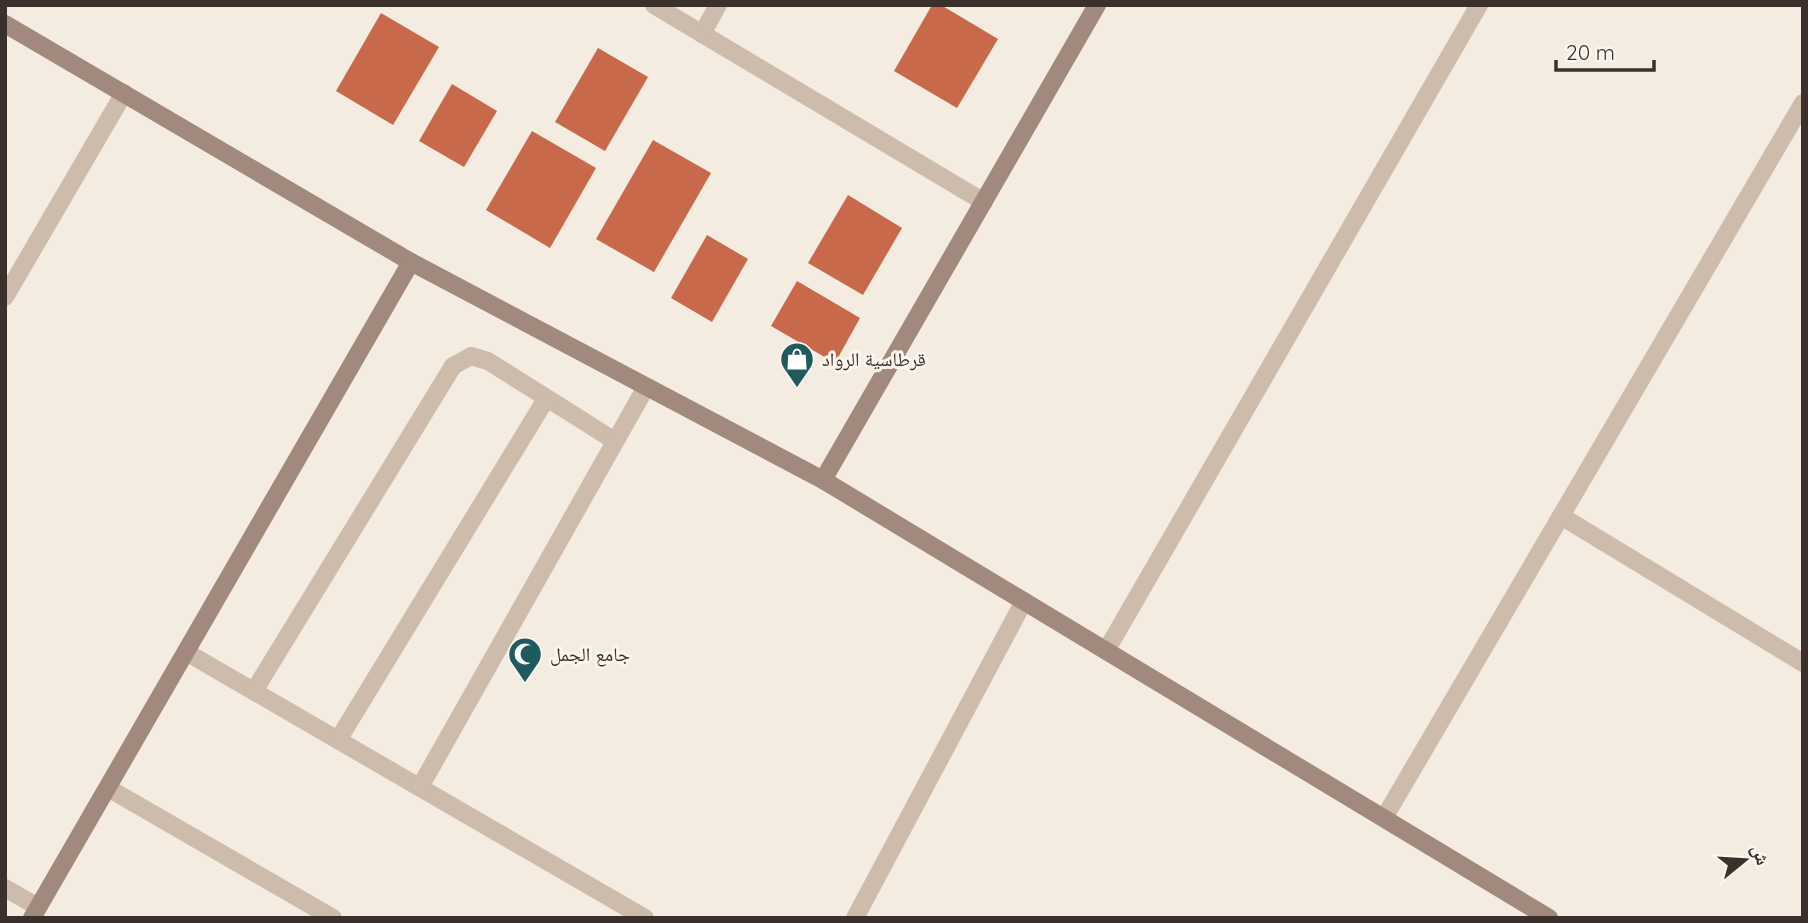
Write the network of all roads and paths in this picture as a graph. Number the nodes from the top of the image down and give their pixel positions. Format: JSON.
{"nodes":[{"id":1,"x":654,"y":5,"type":"edge"},
{"id":2,"x":718,"y":5,"type":"edge"},
{"id":3,"x":1097,"y":5,"type":"edge"},
{"id":4,"x":1479,"y":5,"type":"edge"},
{"id":5,"x":5,"y":24,"type":"edge"},
{"id":6,"x":702,"y":34,"type":"junction"},
{"id":7,"x":124,"y":93,"type":"junction"},
{"id":8,"x":1803,"y":103,"type":"edge"},
{"id":9,"x":984,"y":202,"type":"junction"},
{"id":10,"x":411,"y":262,"type":"junction"},
{"id":11,"x":5,"y":297,"type":"edge"},
{"id":12,"x":646,"y":387,"type":"junction"},
{"id":13,"x":546,"y":399,"type":"junction"},
{"id":14,"x":615,"y":441,"type":"junction"},
{"id":15,"x":823,"y":480,"type":"junction"},
{"id":16,"x":1561,"y":516,"type":"junction"},
{"id":17,"x":1024,"y":601,"type":"junction"},
{"id":18,"x":1106,"y":651,"type":"junction"},
{"id":19,"x":186,"y":652,"type":"junction"},
{"id":20,"x":1803,"y":663,"type":"edge"},
{"id":21,"x":254,"y":691,"type":"junction"},
{"id":22,"x":338,"y":740,"type":"junction"},
{"id":23,"x":108,"y":788,"type":"junction"},
{"id":24,"x":420,"y":788,"type":"junction"},
{"id":25,"x":1384,"y":818,"type":"junction"},
{"id":26,"x":5,"y":888,"type":"edge"},
{"id":27,"x":35,"y":912,"type":"edge"},
{"id":28,"x":333,"y":918,"type":"edge"},
{"id":29,"x":645,"y":918,"type":"edge"},
{"id":30,"x":855,"y":918,"type":"edge"},
{"id":31,"x":1549,"y":918,"type":"edge"}],
"edges":[{"from":1,"to":6,"type":"street"},
{"from":2,"to":6,"type":"street"},
{"from":3,"to":9,"type":"street"},
{"from":4,"to":18,"type":"street"},
{"from":5,"to":7,"type":"street"},
{"from":6,"to":9,"type":"street"},
{"from":7,"to":10,"type":"street"},
{"from":7,"to":11,"type":"street"},
{"from":8,"to":16,"type":"street"},
{"from":9,"to":15,"type":"street"},
{"from":10,"to":12,"type":"street"},
{"from":10,"to":19,"type":"street"},
{"from":12,"to":14,"type":"street"},
{"from":12,"to":15,"type":"street"},
{"from":13,"to":14,"type":"street"},
{"from":13,"to":21,"type":"street"},
{"from":13,"to":22,"type":"street"},
{"from":14,"to":24,"type":"street"},
{"from":15,"to":17,"type":"street"},
{"from":16,"to":20,"type":"street"},
{"from":16,"to":25,"type":"street"},
{"from":17,"to":18,"type":"street"},
{"from":17,"to":30,"type":"street"},
{"from":18,"to":25,"type":"street"},
{"from":19,"to":21,"type":"street"},
{"from":19,"to":23,"type":"street"},
{"from":21,"to":22,"type":"street"},
{"from":22,"to":24,"type":"street"},
{"from":23,"to":27,"type":"street"},
{"from":23,"to":28,"type":"street"},
{"from":24,"to":29,"type":"street"},
{"from":25,"to":31,"type":"street"},
{"from":26,"to":27,"type":"street"}]}
